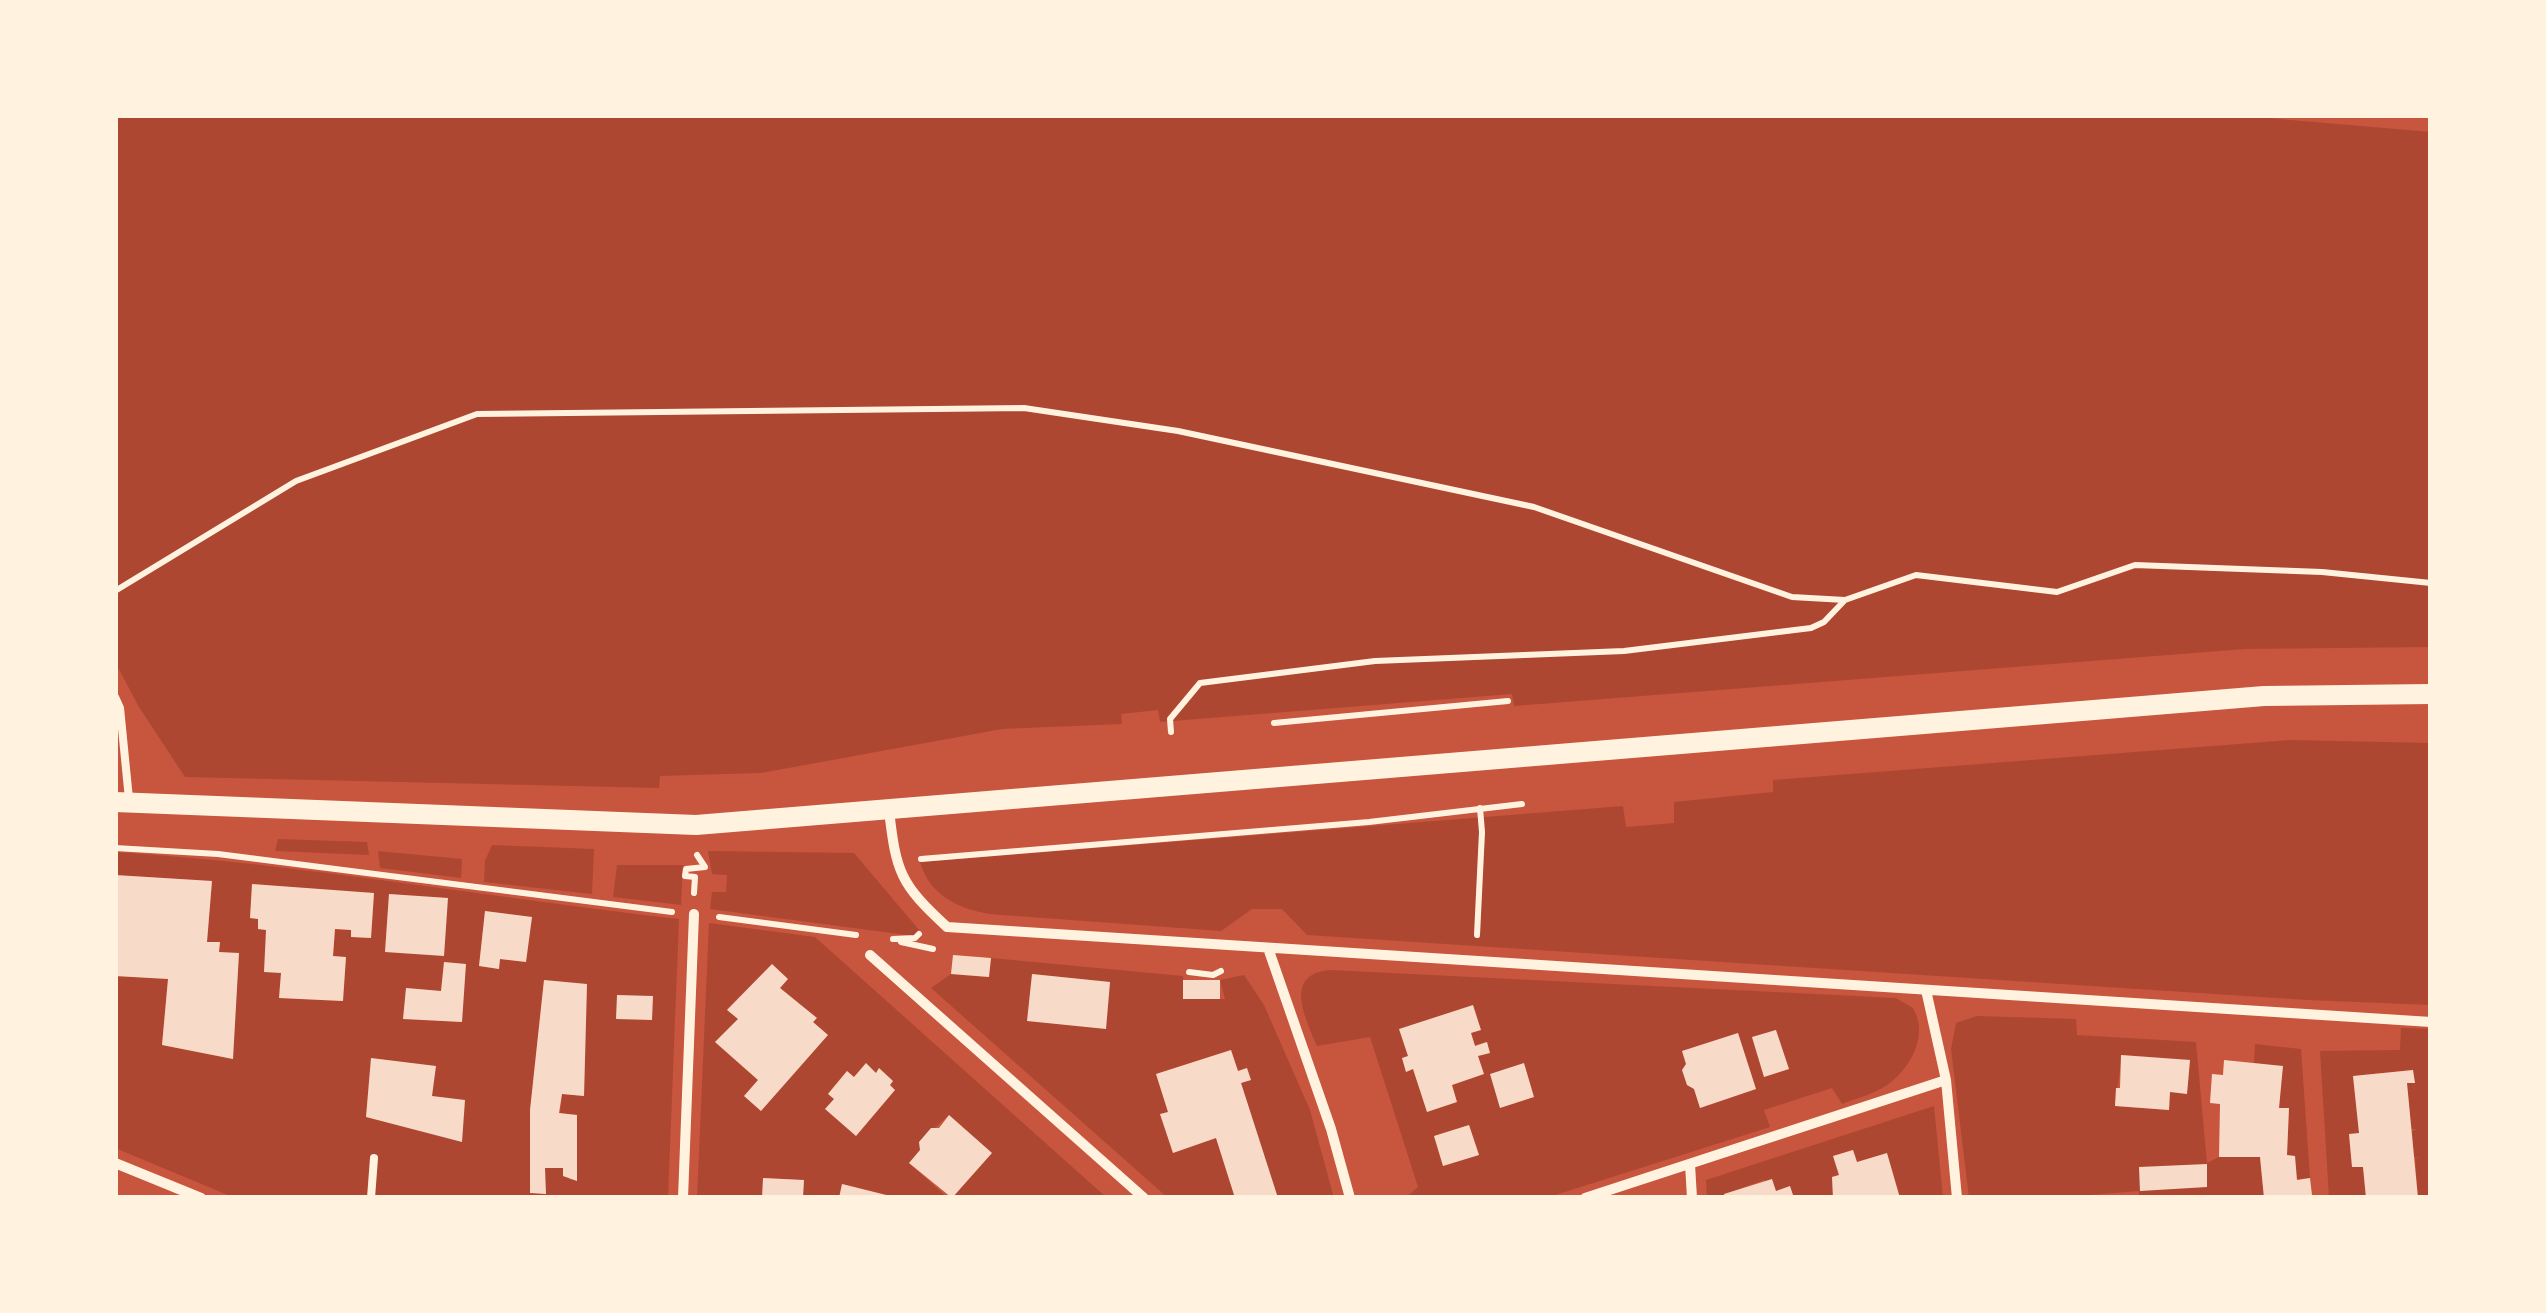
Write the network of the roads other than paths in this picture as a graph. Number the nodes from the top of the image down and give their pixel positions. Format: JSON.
{"nodes":[{"id":1,"x":2431,"y":694,"type":"edge"},
{"id":2,"x":115,"y":697,"type":"edge"},
{"id":3,"x":122,"y":803,"type":"edge"},
{"id":4,"x":889,"y":809,"type":"junction"},
{"id":5,"x":694,"y":914,"type":"road end"},
{"id":6,"x":1268,"y":948,"type":"junction"},
{"id":7,"x":870,"y":955,"type":"dead end"},
{"id":8,"x":1926,"y":990,"type":"junction"},
{"id":9,"x":2431,"y":1022,"type":"edge"},
{"id":10,"x":1946,"y":1080,"type":"junction"},
{"id":11,"x":374,"y":1158,"type":"dead end"},
{"id":12,"x":115,"y":1163,"type":"edge"},
{"id":13,"x":1690,"y":1164,"type":"junction"},
{"id":14,"x":201,"y":1198,"type":"edge"},
{"id":15,"x":371,"y":1198,"type":"edge"},
{"id":16,"x":683,"y":1198,"type":"edge"},
{"id":17,"x":1144,"y":1198,"type":"edge"},
{"id":18,"x":1350,"y":1198,"type":"edge"},
{"id":19,"x":1585,"y":1198,"type":"edge"},
{"id":20,"x":1692,"y":1198,"type":"edge"},
{"id":21,"x":1957,"y":1198,"type":"edge"}],
"edges":[{"from":1,"to":4,"type":"main road"},
{"from":2,"to":3,"type":"lane"},
{"from":3,"to":4,"type":"main road"},
{"from":4,"to":6,"type":"street"},
{"from":5,"to":16,"type":"street"},
{"from":6,"to":8,"type":"street"},
{"from":6,"to":18,"type":"street"},
{"from":7,"to":17,"type":"street"},
{"from":8,"to":9,"type":"street"},
{"from":8,"to":10,"type":"street"},
{"from":10,"to":13,"type":"street"},
{"from":10,"to":21,"type":"street"},
{"from":11,"to":15,"type":"lane"},
{"from":12,"to":14,"type":"street"},
{"from":13,"to":19,"type":"street"},
{"from":13,"to":20,"type":"street"}]}
